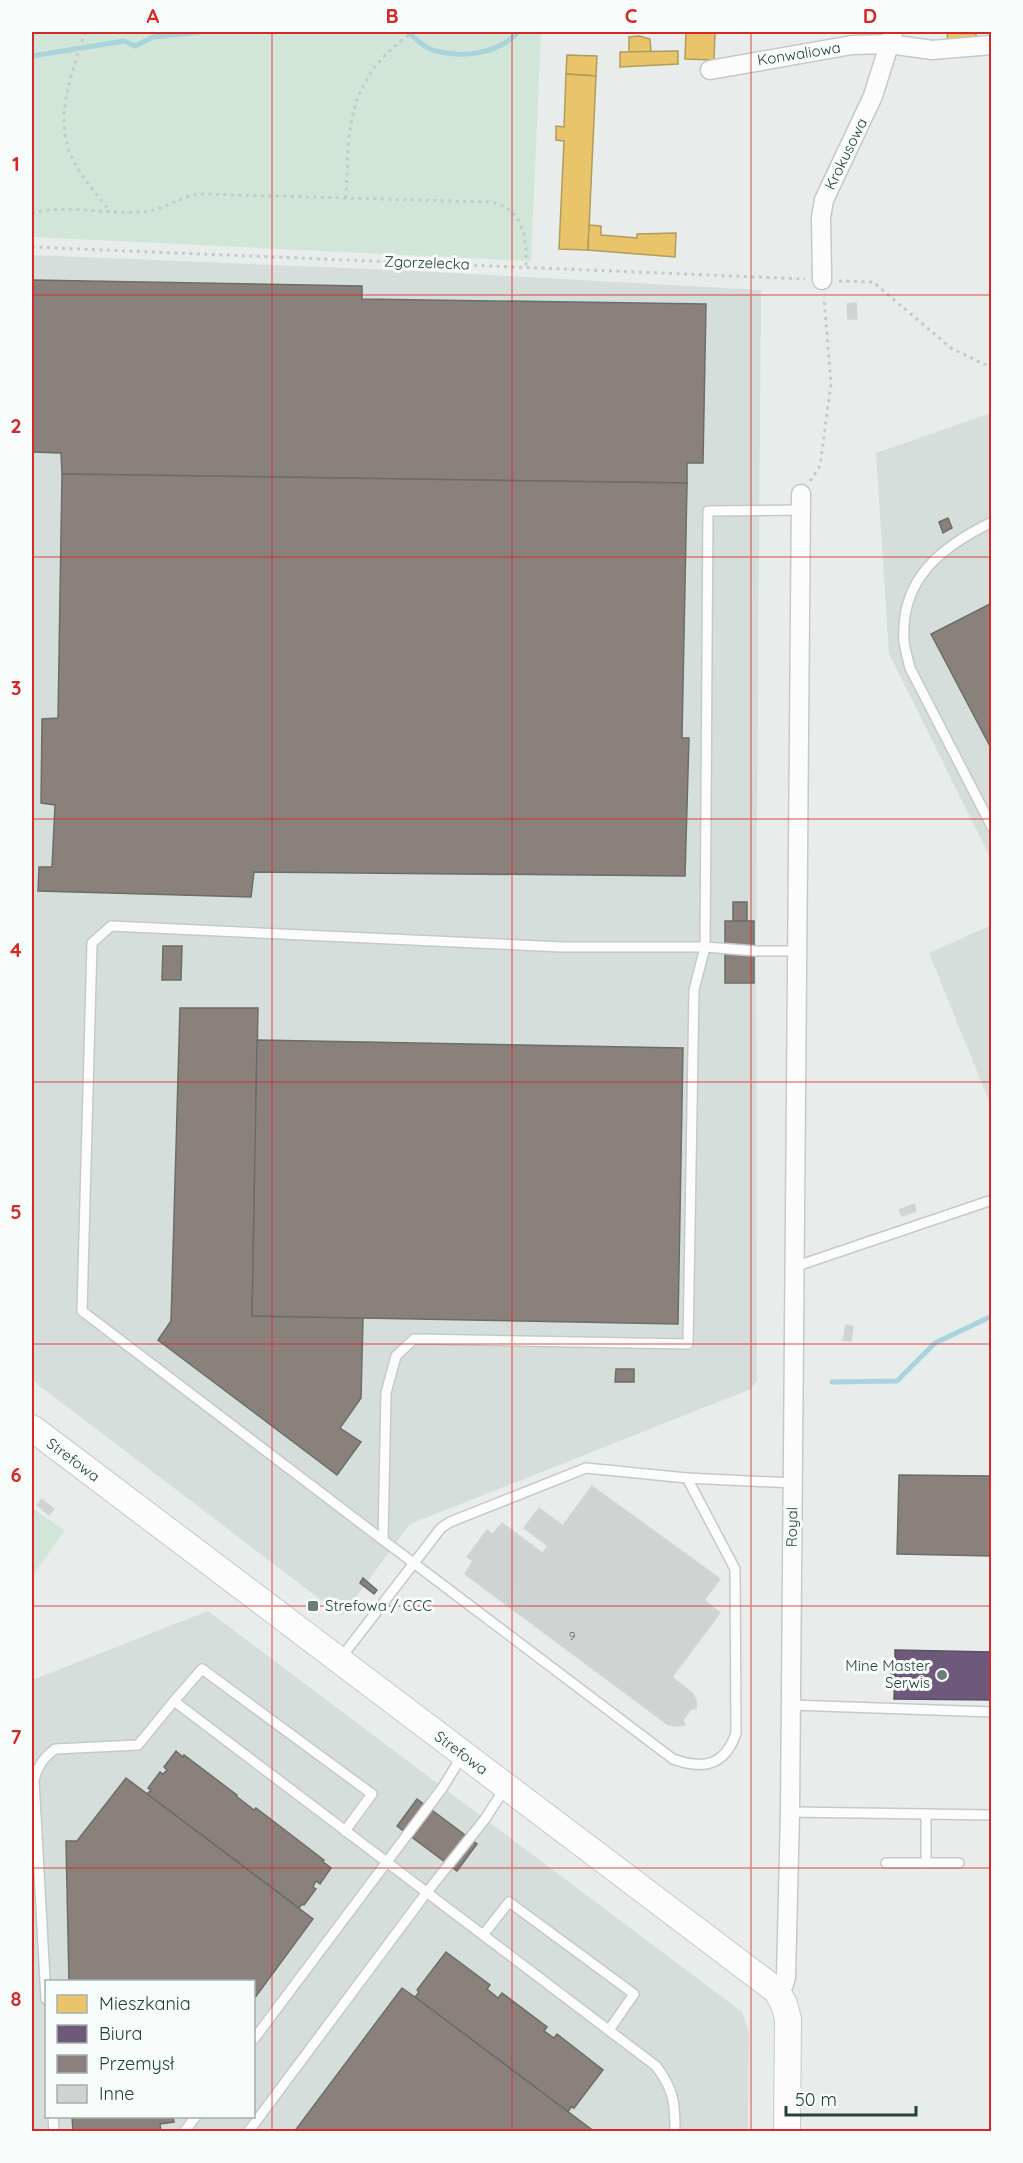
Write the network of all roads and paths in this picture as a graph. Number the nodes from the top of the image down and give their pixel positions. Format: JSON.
{"nodes":[{"id":1,"x":85,"y":32,"type":"edge"},
{"id":2,"x":413,"y":32,"type":"edge"},
{"id":3,"x":891,"y":38,"type":"edge"},
{"id":4,"x":992,"y":45,"type":"edge"},
{"id":5,"x":710,"y":70,"type":"dead end"},
{"id":6,"x":346,"y":198,"type":"junction"},
{"id":7,"x":109,"y":211,"type":"junction"},
{"id":8,"x":32,"y":214,"type":"edge"},
{"id":9,"x":32,"y":247,"type":"edge"},
{"id":10,"x":526,"y":268,"type":"junction"},
{"id":11,"x":822,"y":280,"type":"junction"},
{"id":12,"x":992,"y":368,"type":"edge"},
{"id":13,"x":801,"y":502,"type":"junction"},
{"id":14,"x":992,"y":522,"type":"edge"},
{"id":15,"x":992,"y":827,"type":"edge"},
{"id":16,"x":705,"y":947,"type":"junction"},
{"id":17,"x":797,"y":951,"type":"junction"},
{"id":18,"x":992,"y":1200,"type":"edge"},
{"id":19,"x":794,"y":1267,"type":"junction"},
{"id":20,"x":32,"y":1428,"type":"edge"},
{"id":21,"x":687,"y":1478,"type":"junction"},
{"id":22,"x":793,"y":1483,"type":"junction"},
{"id":23,"x":383,"y":1540,"type":"junction"},
{"id":24,"x":415,"y":1564,"type":"junction"},
{"id":25,"x":339,"y":1661,"type":"junction"},
{"id":26,"x":174,"y":1701,"type":"junction"},
{"id":27,"x":791,"y":1705,"type":"junction"},
{"id":28,"x":992,"y":1712,"type":"edge"},
{"id":29,"x":463,"y":1755,"type":"junction"},
{"id":30,"x":506,"y":1787,"type":"junction"},
{"id":31,"x":790,"y":1812,"type":"junction"},
{"id":32,"x":926,"y":1814,"type":"junction"},
{"id":33,"x":992,"y":1815,"type":"edge"},
{"id":34,"x":345,"y":1831,"type":"junction"},
{"id":35,"x":386,"y":1862,"type":"junction"},
{"id":36,"x":886,"y":1863,"type":"dead end"},
{"id":37,"x":926,"y":1863,"type":"junction"},
{"id":38,"x":959,"y":1863,"type":"dead end"},
{"id":39,"x":427,"y":1892,"type":"junction"},
{"id":40,"x":483,"y":1935,"type":"junction"},
{"id":41,"x":45,"y":1981,"type":"edge"},
{"id":42,"x":777,"y":1991,"type":"junction"},
{"id":43,"x":609,"y":2030,"type":"junction"},
{"id":44,"x":255,"y":2038,"type":"edge"},
{"id":45,"x":194,"y":2118,"type":"edge"},
{"id":46,"x":184,"y":2132,"type":"edge"},
{"id":47,"x":248,"y":2132,"type":"edge"},
{"id":48,"x":675,"y":2132,"type":"edge"},
{"id":49,"x":787,"y":2132,"type":"edge"}],
"edges":[{"from":1,"to":7,"type":"path"},
{"from":2,"to":6,"type":"path"},
{"from":3,"to":4,"type":"street","name":"Konwaliowa"},
{"from":3,"to":5,"type":"street","name":"Konwaliowa"},
{"from":3,"to":11,"type":"street","name":"Krokusowa"},
{"from":6,"to":7,"type":"path"},
{"from":6,"to":10,"type":"path"},
{"from":7,"to":8,"type":"path"},
{"from":9,"to":10,"type":"path","name":"Zgorzelecka"},
{"from":10,"to":11,"type":"path","name":"Zgorzelecka"},
{"from":11,"to":12,"type":"path","name":"Zgorzelecka"},
{"from":11,"to":13,"type":"path"},
{"from":13,"to":16,"type":"lane"},
{"from":13,"to":17,"type":"street","name":"Royal"},
{"from":14,"to":15,"type":"lane"},
{"from":16,"to":17,"type":"lane"},
{"from":16,"to":23,"type":"lane"},
{"from":16,"to":23,"type":"lane"},
{"from":17,"to":19,"type":"street","name":"Royal"},
{"from":18,"to":19,"type":"lane"},
{"from":19,"to":22,"type":"street","name":"Royal"},
{"from":20,"to":25,"type":"street","name":"Strefowa"},
{"from":21,"to":22,"type":"lane"},
{"from":21,"to":24,"type":"lane"},
{"from":21,"to":24,"type":"lane"},
{"from":22,"to":27,"type":"street","name":"Royal"},
{"from":23,"to":24,"type":"lane"},
{"from":24,"to":25,"type":"lane"},
{"from":25,"to":29,"type":"street","name":"Strefowa"},
{"from":26,"to":34,"type":"lane"},
{"from":26,"to":34,"type":"lane"},
{"from":26,"to":41,"type":"lane"},
{"from":27,"to":28,"type":"lane"},
{"from":27,"to":31,"type":"street","name":"Royal"},
{"from":29,"to":30,"type":"street","name":"Strefowa"},
{"from":29,"to":35,"type":"lane"},
{"from":30,"to":39,"type":"lane"},
{"from":30,"to":42,"type":"street","name":"Strefowa"},
{"from":31,"to":32,"type":"lane"},
{"from":31,"to":42,"type":"street","name":"Royal"},
{"from":32,"to":33,"type":"lane"},
{"from":32,"to":37,"type":"lane"},
{"from":34,"to":35,"type":"lane"},
{"from":35,"to":39,"type":"lane"},
{"from":35,"to":44,"type":"lane"},
{"from":36,"to":37,"type":"lane"},
{"from":37,"to":38,"type":"lane"},
{"from":39,"to":40,"type":"lane"},
{"from":39,"to":47,"type":"lane"},
{"from":40,"to":43,"type":"lane"},
{"from":40,"to":43,"type":"lane"},
{"from":42,"to":49,"type":"street"},
{"from":43,"to":48,"type":"lane"},
{"from":45,"to":46,"type":"lane"}]}
